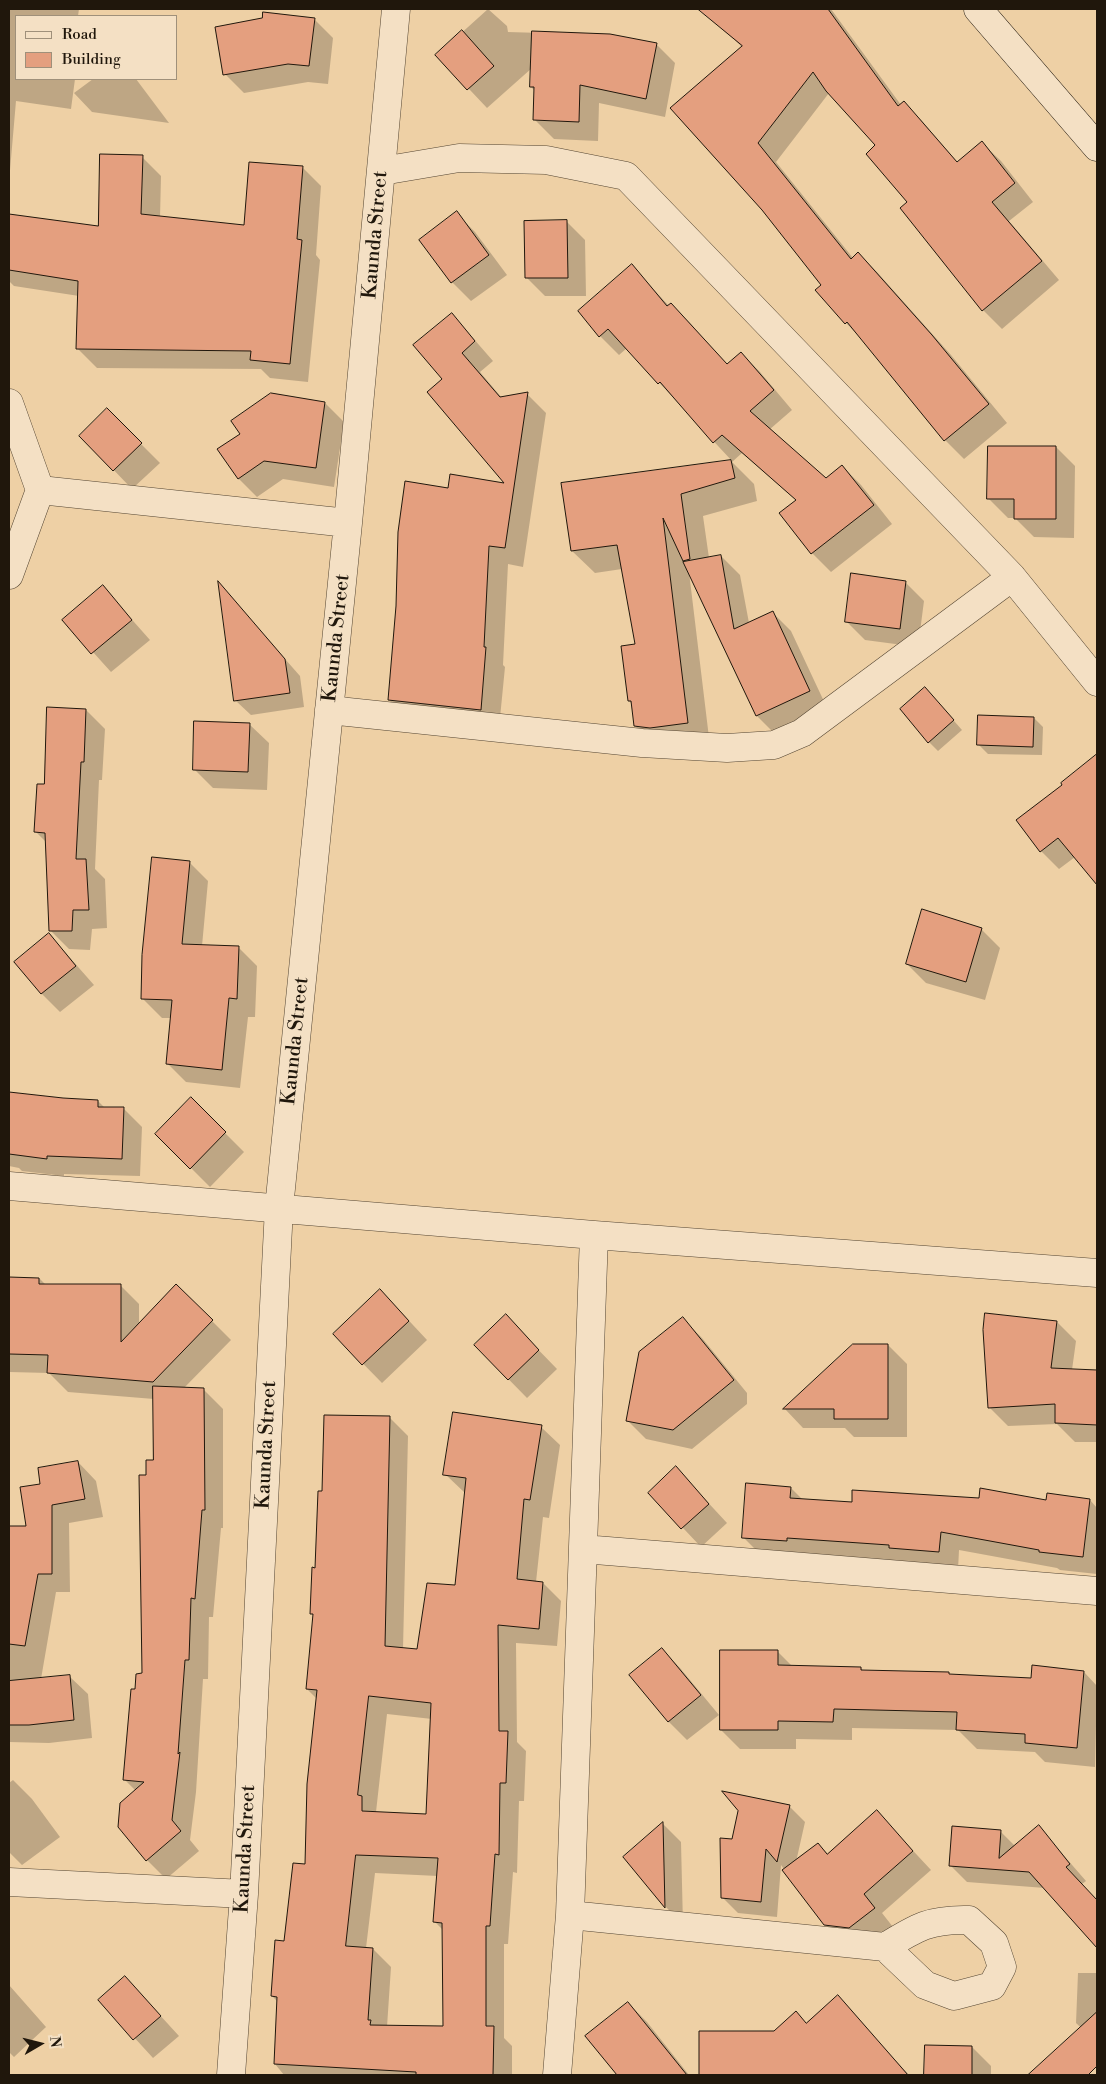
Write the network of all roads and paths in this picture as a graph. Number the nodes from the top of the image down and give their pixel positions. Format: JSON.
{"nodes":[{"id":1,"x":396,"y":9,"type":"edge"},
{"id":2,"x":978,"y":9,"type":"edge"},
{"id":3,"x":1097,"y":147,"type":"edge"},
{"id":4,"x":382,"y":171,"type":"junction"},
{"id":5,"x":9,"y":403,"type":"edge"},
{"id":6,"x":40,"y":490,"type":"junction"},
{"id":7,"x":348,"y":523,"type":"junction"},
{"id":8,"x":9,"y":575,"type":"edge"},
{"id":9,"x":1012,"y":577,"type":"junction"},
{"id":10,"x":1097,"y":682,"type":"edge"},
{"id":11,"x":329,"y":710,"type":"junction"},
{"id":12,"x":9,"y":1186,"type":"edge"},
{"id":13,"x":279,"y":1208,"type":"junction"},
{"id":14,"x":594,"y":1234,"type":"junction"},
{"id":15,"x":1097,"y":1273,"type":"edge"},
{"id":16,"x":583,"y":1549,"type":"junction"},
{"id":17,"x":1097,"y":1591,"type":"edge"},
{"id":18,"x":9,"y":1882,"type":"edge"},
{"id":19,"x":244,"y":1894,"type":"junction"},
{"id":20,"x":570,"y":1915,"type":"junction"},
{"id":21,"x":885,"y":1947,"type":"dead end"},
{"id":22,"x":231,"y":2075,"type":"edge"},
{"id":23,"x":557,"y":2075,"type":"edge"}],
"edges":[{"from":1,"to":4,"type":"street","name":"Kaunda Street"},
{"from":2,"to":3,"type":"street"},
{"from":4,"to":7,"type":"street","name":"Kaunda Street"},
{"from":4,"to":9,"type":"street"},
{"from":5,"to":6,"type":"street"},
{"from":6,"to":7,"type":"street"},
{"from":6,"to":8,"type":"street"},
{"from":7,"to":11,"type":"street","name":"Kaunda Street"},
{"from":9,"to":10,"type":"street"},
{"from":9,"to":11,"type":"street"},
{"from":11,"to":13,"type":"street","name":"Kaunda Street"},
{"from":12,"to":13,"type":"street"},
{"from":13,"to":14,"type":"street"},
{"from":13,"to":19,"type":"street","name":"Kaunda Street"},
{"from":14,"to":15,"type":"street"},
{"from":14,"to":16,"type":"street"},
{"from":16,"to":17,"type":"street"},
{"from":16,"to":20,"type":"street"},
{"from":18,"to":19,"type":"street"},
{"from":19,"to":22,"type":"street","name":"Kaunda Street"},
{"from":20,"to":21,"type":"street"},
{"from":20,"to":23,"type":"street"}]}
